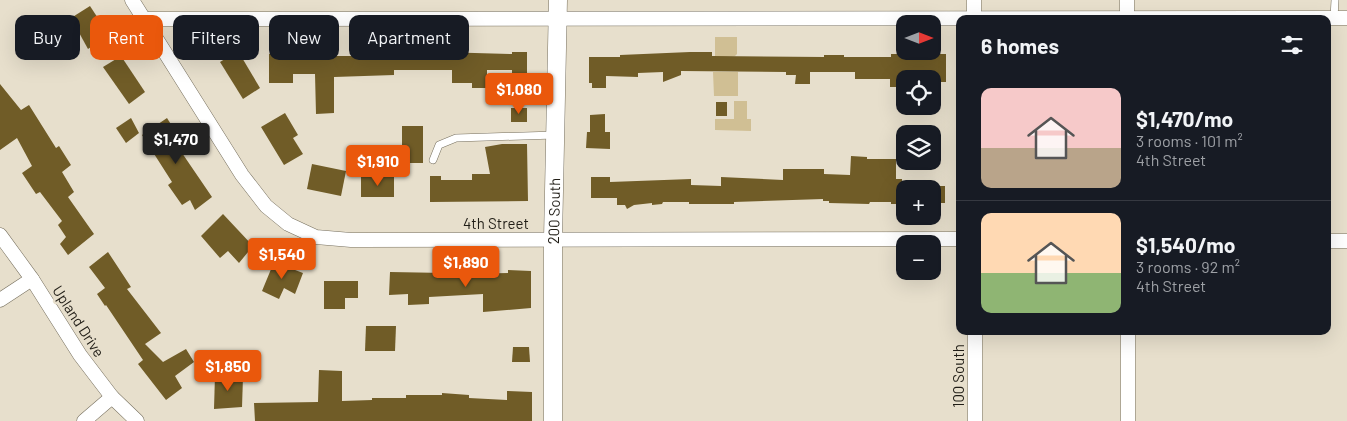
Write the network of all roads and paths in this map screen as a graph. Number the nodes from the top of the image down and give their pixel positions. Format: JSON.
{"nodes":[{"id":1,"x":132,"y":0,"type":"edge"},
{"id":2,"x":558,"y":0,"type":"edge"},
{"id":3,"x":974,"y":0,"type":"edge"},
{"id":4,"x":1127,"y":0,"type":"edge"},
{"id":5,"x":1334,"y":0,"type":"edge"},
{"id":6,"x":141,"y":15,"type":"edge"},
{"id":7,"x":974,"y":15,"type":"edge"},
{"id":8,"x":1127,"y":15,"type":"edge"},
{"id":9,"x":956,"y":18,"type":"edge"},
{"id":10,"x":1341,"y":18,"type":"edge"},
{"id":11,"x":163,"y":19,"type":"edge"},
{"id":12,"x":558,"y":19,"type":"junction"},
{"id":13,"x":163,"y":51,"type":"edge"},
{"id":14,"x":555,"y":135,"type":"junction"},
{"id":15,"x":433,"y":160,"type":"dead end"},
{"id":16,"x":0,"y":235,"type":"edge"},
{"id":17,"x":553,"y":239,"type":"junction"},
{"id":18,"x":956,"y":239,"type":"edge"},
{"id":19,"x":1331,"y":241,"type":"edge"},
{"id":20,"x":1347,"y":241,"type":"edge"},
{"id":21,"x":32,"y":279,"type":"junction"},
{"id":22,"x":0,"y":300,"type":"edge"},
{"id":23,"x":974,"y":335,"type":"edge"},
{"id":24,"x":1128,"y":335,"type":"edge"},
{"id":25,"x":112,"y":397,"type":"junction"},
{"id":26,"x":84,"y":421,"type":"edge"},
{"id":27,"x":137,"y":421,"type":"edge"},
{"id":28,"x":553,"y":421,"type":"edge"},
{"id":29,"x":974,"y":421,"type":"edge"},
{"id":30,"x":1128,"y":421,"type":"edge"}],
"edges":[{"from":1,"to":6,"type":"street","name":"4th Street"},
{"from":2,"to":12,"type":"street","name":"200 South"},
{"from":3,"to":7,"type":"street"},
{"from":4,"to":8,"type":"street"},
{"from":5,"to":10,"type":"lane"},
{"from":9,"to":12,"type":"street"},
{"from":11,"to":12,"type":"street"},
{"from":12,"to":14,"type":"street","name":"200 South"},
{"from":13,"to":17,"type":"street","name":"4th Street"},
{"from":14,"to":15,"type":"lane"},
{"from":14,"to":17,"type":"street","name":"200 South"},
{"from":16,"to":21,"type":"street","name":"Upland Drive"},
{"from":17,"to":18,"type":"street","name":"4th Street"},
{"from":17,"to":28,"type":"street","name":"200 South"},
{"from":19,"to":20,"type":"street"},
{"from":21,"to":22,"type":"street"},
{"from":21,"to":25,"type":"street","name":"Upland Drive"},
{"from":23,"to":29,"type":"street","name":"100 South"},
{"from":24,"to":30,"type":"street"},
{"from":25,"to":26,"type":"street"},
{"from":25,"to":27,"type":"street","name":"Upland Drive"}]}
